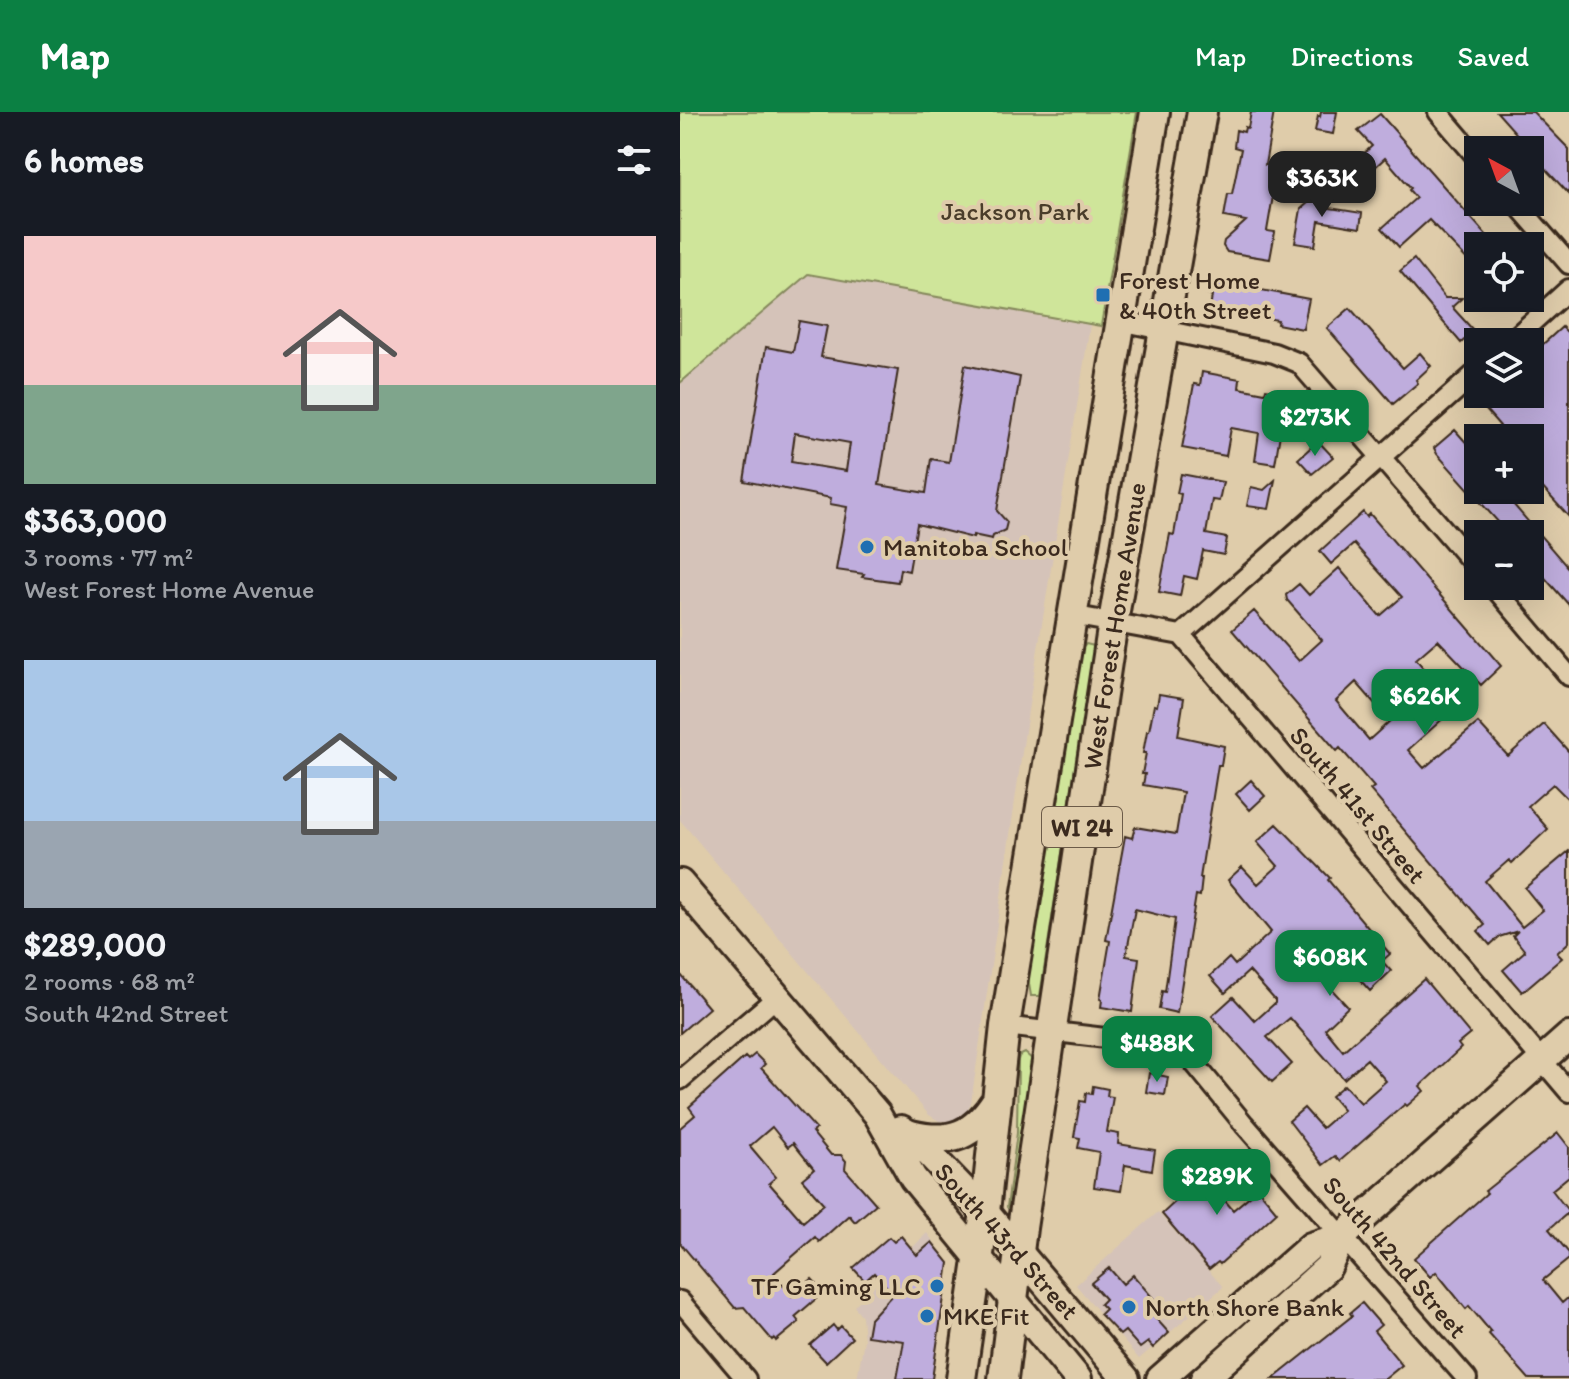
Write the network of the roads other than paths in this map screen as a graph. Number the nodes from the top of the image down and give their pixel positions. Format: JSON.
{"nodes":[{"id":1,"x":1155,"y":112,"type":"edge"},
{"id":2,"x":1202,"y":112,"type":"edge"},
{"id":3,"x":1438,"y":112,"type":"edge"},
{"id":4,"x":1464,"y":143,"type":"edge"},
{"id":5,"x":1527,"y":216,"type":"edge"},
{"id":6,"x":1569,"y":264,"type":"edge"},
{"id":7,"x":1569,"y":289,"type":"edge"},
{"id":8,"x":1120,"y":321,"type":"junction"},
{"id":9,"x":1526,"y":328,"type":"edge"},
{"id":10,"x":1165,"y":330,"type":"junction"},
{"id":11,"x":1464,"y":383,"type":"edge"},
{"id":12,"x":1382,"y":456,"type":"junction"},
{"id":13,"x":1464,"y":553,"type":"edge"},
{"id":14,"x":1505,"y":600,"type":"edge"},
{"id":15,"x":1071,"y":615,"type":"junction"},
{"id":16,"x":1113,"y":622,"type":"junction"},
{"id":17,"x":1181,"y":635,"type":"junction"},
{"id":18,"x":1569,"y":676,"type":"edge"},
{"id":19,"x":680,"y":883,"type":"edge"},
{"id":20,"x":777,"y":997,"type":"junction"},
{"id":21,"x":1005,"y":1026,"type":"junction"},
{"id":22,"x":1051,"y":1031,"type":"junction"},
{"id":23,"x":1569,"y":1036,"type":"edge"},
{"id":24,"x":1542,"y":1060,"type":"junction"},
{"id":25,"x":680,"y":1080,"type":"edge"},
{"id":26,"x":1569,"y":1092,"type":"edge"},
{"id":27,"x":996,"y":1101,"type":"junction"},
{"id":28,"x":877,"y":1114,"type":"junction"},
{"id":29,"x":911,"y":1135,"type":"junction"},
{"id":30,"x":985,"y":1212,"type":"junction"},
{"id":31,"x":1343,"y":1236,"type":"junction"},
{"id":32,"x":1020,"y":1252,"type":"junction"},
{"id":33,"x":977,"y":1258,"type":"junction"},
{"id":34,"x":680,"y":1301,"type":"edge"},
{"id":35,"x":1013,"y":1302,"type":"junction"},
{"id":36,"x":746,"y":1379,"type":"edge"},
{"id":37,"x":961,"y":1379,"type":"edge"},
{"id":38,"x":1003,"y":1379,"type":"edge"},
{"id":39,"x":1078,"y":1379,"type":"edge"},
{"id":40,"x":1126,"y":1379,"type":"edge"},
{"id":41,"x":1160,"y":1379,"type":"edge"},
{"id":42,"x":1204,"y":1379,"type":"edge"},
{"id":43,"x":1467,"y":1379,"type":"edge"}],
"edges":[{"from":1,"to":8,"type":"main road","name":"West Forest Home Avenue","number":"WI 24"},
{"from":2,"to":10,"type":"main road","name":"West Forest Home Avenue","number":"WI 24"},
{"from":3,"to":4,"type":"street"},
{"from":5,"to":6,"type":"street"},
{"from":7,"to":9,"type":"street"},
{"from":8,"to":10,"type":"street"},
{"from":8,"to":15,"type":"main road","name":"West Forest Home Avenue","number":"WI 24"},
{"from":10,"to":12,"type":"street"},
{"from":10,"to":16,"type":"main road","name":"West Forest Home Avenue","number":"WI 24"},
{"from":11,"to":12,"type":"street"},
{"from":12,"to":13,"type":"street"},
{"from":12,"to":17,"type":"street"},
{"from":14,"to":18,"type":"street"},
{"from":15,"to":16,"type":"street"},
{"from":15,"to":21,"type":"main road","name":"West Forest Home Avenue","number":"WI 24"},
{"from":16,"to":17,"type":"street"},
{"from":16,"to":22,"type":"main road","name":"West Forest Home Avenue","number":"WI 24"},
{"from":17,"to":24,"type":"street","name":"South 41st Street"},
{"from":19,"to":20,"type":"main road","name":"South 43rd Street"},
{"from":20,"to":25,"type":"street"},
{"from":20,"to":28,"type":"main road","name":"South 43rd Street"},
{"from":21,"to":22,"type":"street","name":"South 42nd Street"},
{"from":21,"to":27,"type":"main road","name":"West Forest Home Avenue","number":"WI 24"},
{"from":22,"to":31,"type":"street","name":"South 42nd Street"},
{"from":22,"to":32,"type":"main road","name":"West Forest Home Avenue","number":"WI 24"},
{"from":23,"to":24,"type":"main road"},
{"from":24,"to":26,"type":"street","name":"South 41st Street"},
{"from":24,"to":31,"type":"main road"},
{"from":27,"to":29,"type":"main road"},
{"from":27,"to":30,"type":"main road","name":"West Forest Home Avenue","number":"WI 24"},
{"from":28,"to":29,"type":"main road","name":"South 43rd Street"},
{"from":28,"to":33,"type":"main road","name":"South 43rd Street"},
{"from":29,"to":30,"type":"main road","name":"South 43rd Street"},
{"from":30,"to":32,"type":"main road","name":"South 43rd Street"},
{"from":30,"to":33,"type":"main road","name":"West Forest Home Avenue","number":"WI 24"},
{"from":31,"to":41,"type":"main road"},
{"from":31,"to":42,"type":"main road"},
{"from":31,"to":43,"type":"street","name":"South 42nd Street"},
{"from":32,"to":35,"type":"main road","name":"West Forest Home Avenue","number":"WI 24"},
{"from":32,"to":40,"type":"main road","name":"South 43rd Street"},
{"from":33,"to":35,"type":"main road","name":"South 43rd Street"},
{"from":33,"to":37,"type":"main road","name":"West Forest Home Avenue","number":"WI 24"},
{"from":34,"to":36,"type":"street"},
{"from":35,"to":38,"type":"main road","name":"West Forest Home Avenue","number":"WI 24"},
{"from":35,"to":39,"type":"main road","name":"South 43rd Street"}]}
